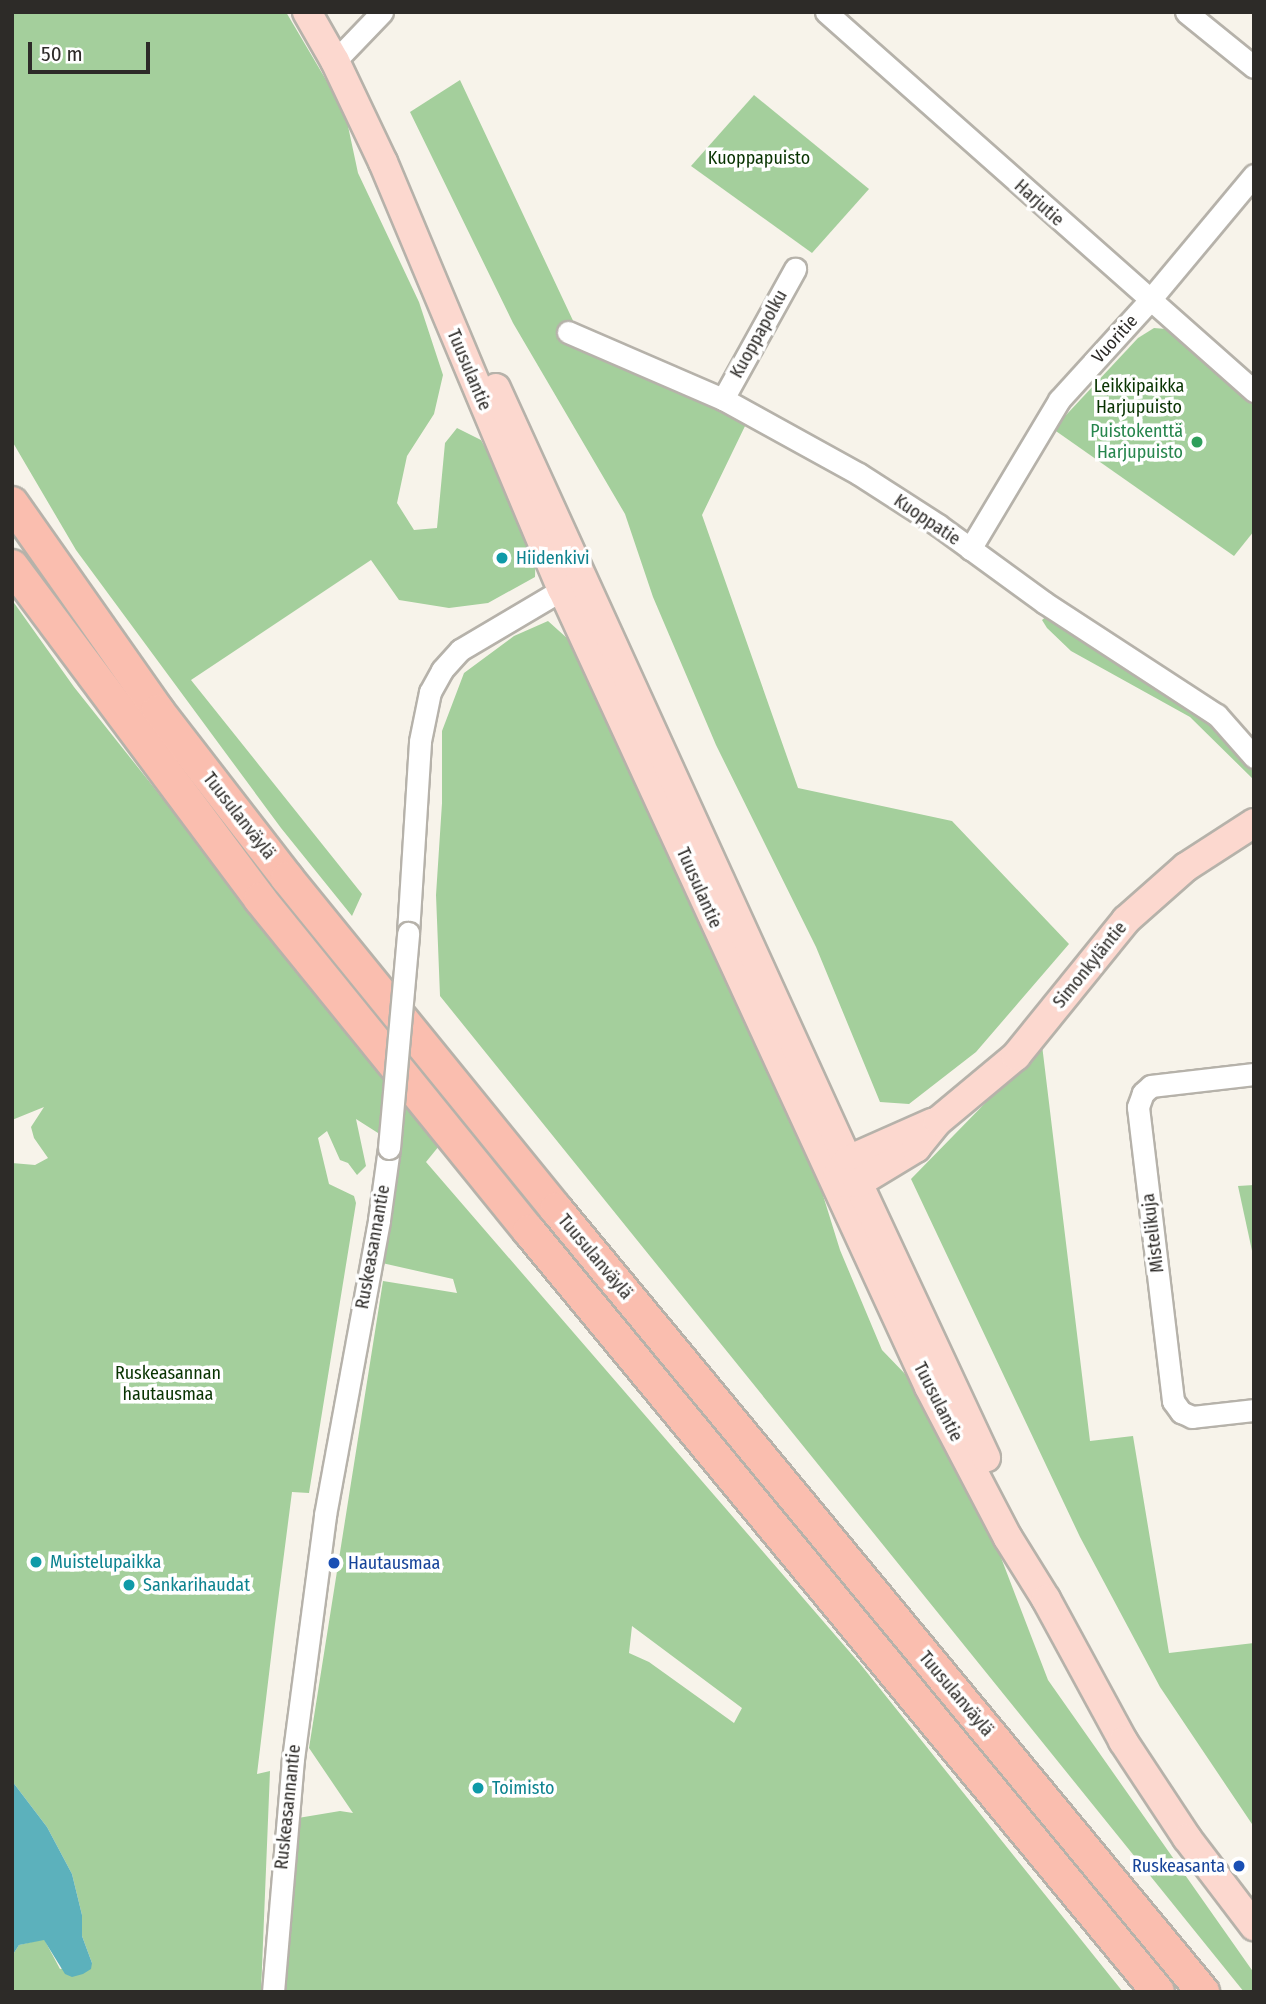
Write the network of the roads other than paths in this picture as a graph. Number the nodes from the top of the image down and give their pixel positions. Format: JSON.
{"nodes":[{"id":1,"x":307,"y":12,"type":"edge"},
{"id":2,"x":382,"y":12,"type":"edge"},
{"id":3,"x":826,"y":12,"type":"edge"},
{"id":4,"x":1186,"y":12,"type":"edge"},
{"id":5,"x":335,"y":61,"type":"junction"},
{"id":6,"x":1254,"y":67,"type":"edge"},
{"id":7,"x":1254,"y":175,"type":"edge"},
{"id":8,"x":795,"y":269,"type":"dead end"},
{"id":9,"x":1149,"y":301,"type":"junction"},
{"id":10,"x":568,"y":332,"type":"dead end"},
{"id":11,"x":1254,"y":391,"type":"edge"},
{"id":12,"x":723,"y":398,"type":"junction"},
{"id":13,"x":12,"y":503,"type":"edge"},
{"id":14,"x":970,"y":550,"type":"junction"},
{"id":15,"x":12,"y":566,"type":"edge"},
{"id":16,"x":572,"y":583,"type":"junction"},
{"id":17,"x":1254,"y":757,"type":"edge"},
{"id":18,"x":1254,"y":823,"type":"edge"},
{"id":19,"x":1254,"y":1074,"type":"edge"},
{"id":20,"x":846,"y":1175,"type":"junction"},
{"id":21,"x":1254,"y":1410,"type":"edge"},
{"id":22,"x":1254,"y":1926,"type":"edge"},
{"id":23,"x":272,"y":1992,"type":"edge"},
{"id":24,"x":1158,"y":1992,"type":"edge"},
{"id":25,"x":1203,"y":1992,"type":"edge"}],
"edges":[{"from":1,"to":5,"type":"main road","name":"Tuusulantie"},
{"from":2,"to":5,"type":"street"},
{"from":3,"to":9,"type":"street","name":"Harjutie"},
{"from":4,"to":6,"type":"street"},
{"from":5,"to":16,"type":"main road","name":"Tuusulantie"},
{"from":7,"to":9,"type":"street","name":"Vuoritie"},
{"from":8,"to":12,"type":"street","name":"Kuoppapolku"},
{"from":9,"to":11,"type":"street","name":"Harjutie"},
{"from":9,"to":14,"type":"street","name":"Vuoritie"},
{"from":10,"to":12,"type":"street","name":"Kuoppatie"},
{"from":12,"to":14,"type":"street","name":"Kuoppatie"},
{"from":13,"to":25,"type":"highway","name":"Tuusulanväylä"},
{"from":14,"to":17,"type":"street","name":"Kuoppatie"},
{"from":15,"to":24,"type":"highway","name":"Tuusulanväylä"},
{"from":16,"to":20,"type":"main road","name":"Tuusulantie"},
{"from":16,"to":23,"type":"street","name":"Ruskeasannantie","bridge":true},
{"from":18,"to":20,"type":"main road","name":"Simonkyläntie"},
{"from":19,"to":21,"type":"street","name":"Mistelikuja"},
{"from":20,"to":22,"type":"main road","name":"Tuusulantie"}]}
